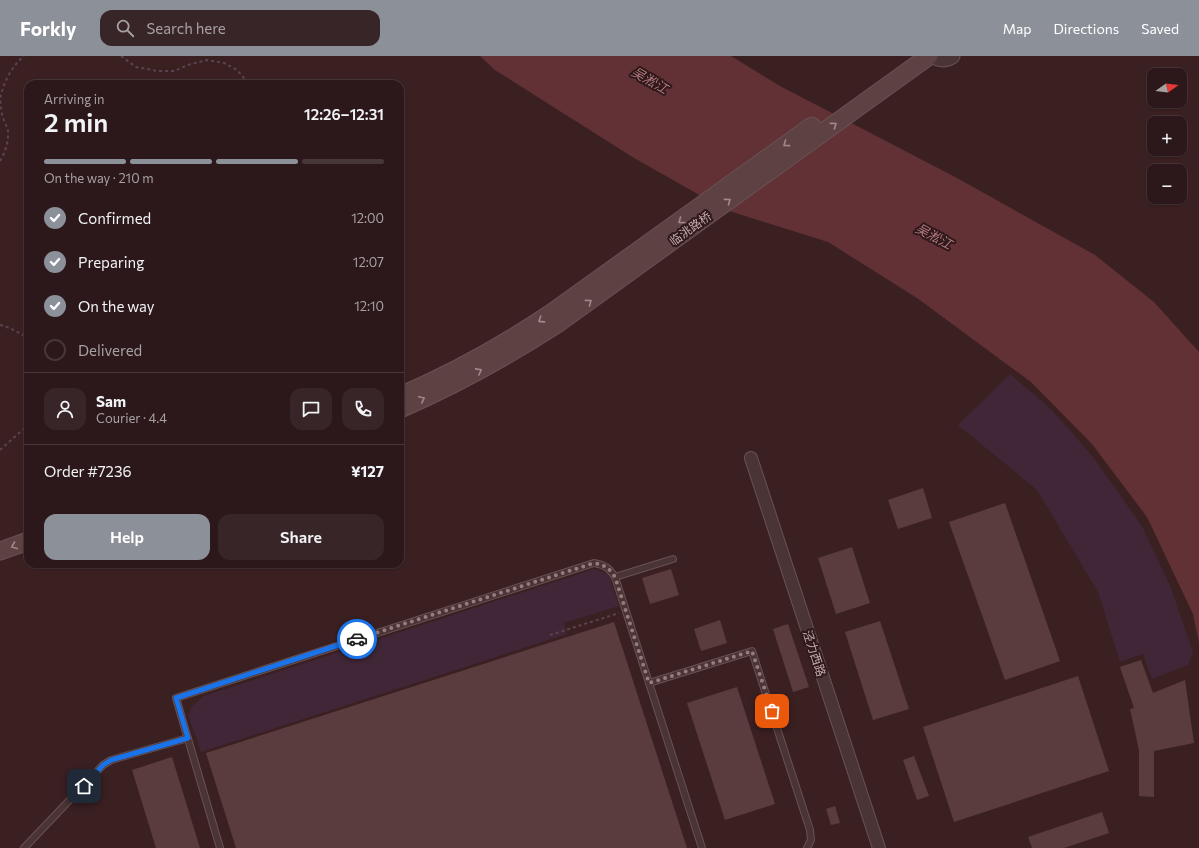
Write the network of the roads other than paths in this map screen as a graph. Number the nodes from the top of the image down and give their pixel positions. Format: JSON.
{"nodes":[{"id":1,"x":909,"y":56,"type":"edge"},
{"id":2,"x":929,"y":56,"type":"edge"},
{"id":3,"x":934,"y":56,"type":"edge"},
{"id":4,"x":952,"y":56,"type":"edge"},
{"id":5,"x":442,"y":384,"type":"junction"},
{"id":6,"x":404,"y":395,"type":"edge"},
{"id":7,"x":404,"y":407,"type":"edge"},
{"id":8,"x":751,"y":458,"type":"dead end"},
{"id":9,"x":24,"y":542,"type":"edge"},
{"id":10,"x":0,"y":551,"type":"edge"},
{"id":11,"x":24,"y":555,"type":"edge"},
{"id":12,"x":673,"y":559,"type":"dead end"},
{"id":13,"x":0,"y":564,"type":"edge"},
{"id":14,"x":615,"y":577,"type":"junction"},
{"id":15,"x":649,"y":683,"type":"junction"},
{"id":16,"x":188,"y":738,"type":"junction"},
{"id":17,"x":810,"y":830,"type":"junction"},
{"id":18,"x":24,"y":848,"type":"edge"},
{"id":19,"x":220,"y":848,"type":"edge"},
{"id":20,"x":702,"y":848,"type":"edge"},
{"id":21,"x":807,"y":848,"type":"edge"},
{"id":22,"x":813,"y":848,"type":"edge"},
{"id":23,"x":879,"y":848,"type":"edge"}],
"edges":[{"from":1,"to":5,"type":"main road","name":"临洮路桥","one_way":true},
{"from":5,"to":2,"type":"main road","name":"临洮路桥","one_way":true},
{"from":3,"to":4,"type":"street"},
{"from":5,"to":6,"type":"main road"},
{"from":7,"to":5,"type":"main road","one_way":true},
{"from":8,"to":23,"type":"street","name":"泾力西路"},
{"from":9,"to":10,"type":"main road","one_way":true},
{"from":11,"to":13,"type":"main road"},
{"from":12,"to":14,"type":"lane"},
{"from":14,"to":15,"type":"lane"},
{"from":14,"to":16,"type":"lane"},
{"from":15,"to":17,"type":"lane"},
{"from":15,"to":20,"type":"lane"},
{"from":16,"to":18,"type":"lane"},
{"from":16,"to":19,"type":"lane"},
{"from":17,"to":21,"type":"lane"},
{"from":17,"to":22,"type":"lane"}]}
